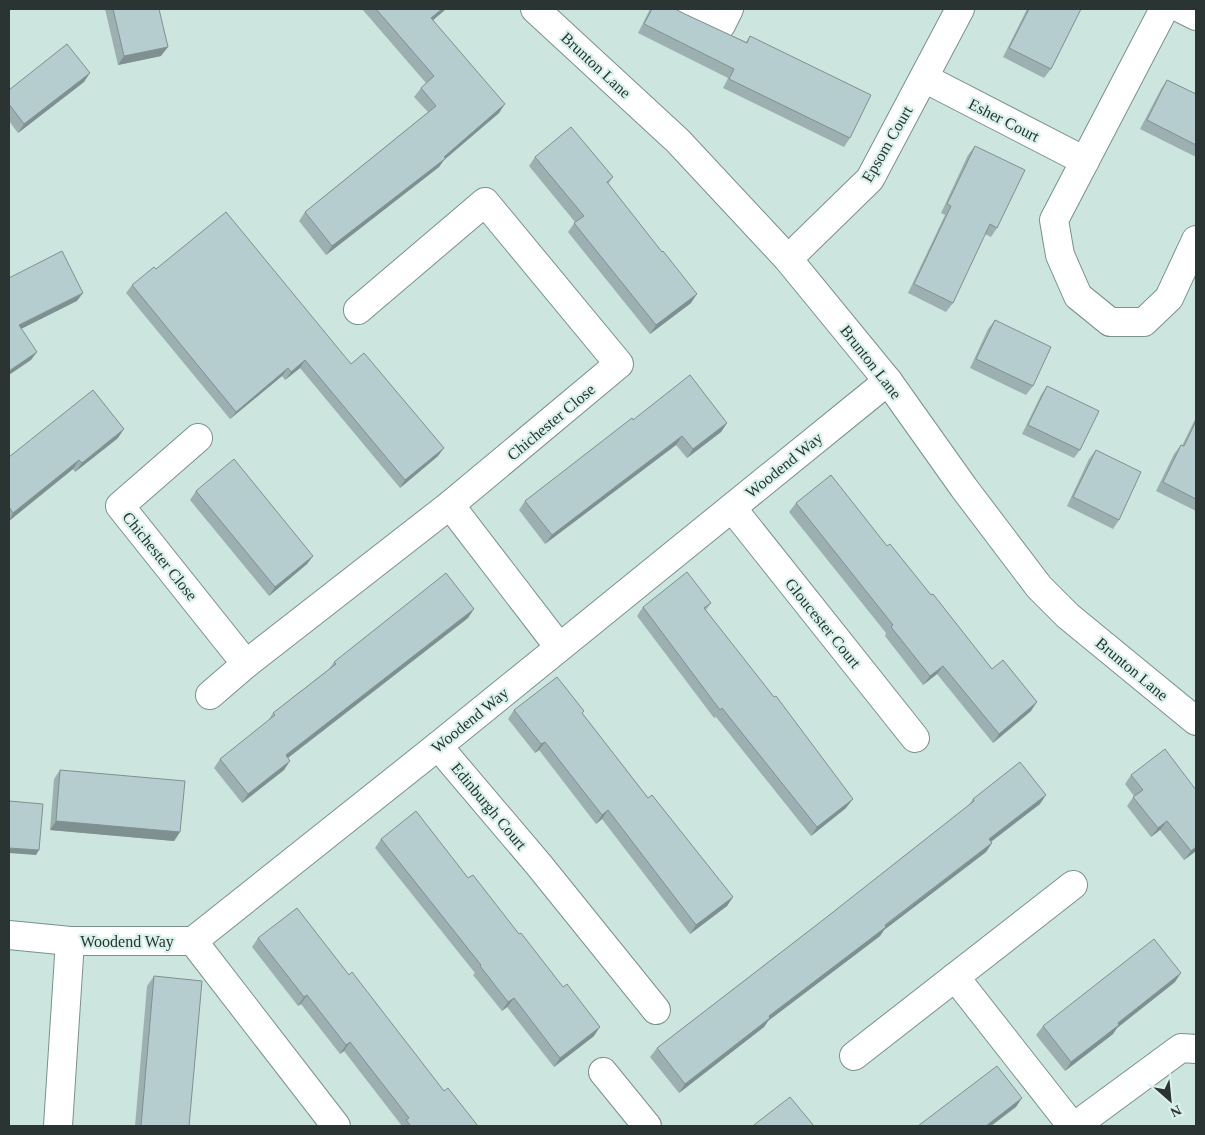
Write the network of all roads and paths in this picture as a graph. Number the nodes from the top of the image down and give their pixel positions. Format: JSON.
{"nodes":[{"id":1,"x":535,"y":9,"type":"edge"},
{"id":2,"x":685,"y":9,"type":"edge"},
{"id":3,"x":729,"y":9,"type":"edge"},
{"id":4,"x":960,"y":9,"type":"edge"},
{"id":5,"x":1164,"y":9,"type":"edge"},
{"id":6,"x":1182,"y":9,"type":"edge"},
{"id":7,"x":1196,"y":16,"type":"edge"},
{"id":8,"x":924,"y":78,"type":"junction"},
{"id":9,"x":1084,"y":161,"type":"junction"},
{"id":10,"x":1196,"y":240,"type":"edge"},
{"id":11,"x":788,"y":259,"type":"junction"},
{"id":12,"x":358,"y":310,"type":"dead end"},
{"id":13,"x":888,"y":381,"type":"junction"},
{"id":14,"x":198,"y":438,"type":"dead end"},
{"id":15,"x":450,"y":505,"type":"junction"},
{"id":16,"x":732,"y":508,"type":"junction"},
{"id":17,"x":559,"y":647,"type":"junction"},
{"id":18,"x":246,"y":664,"type":"junction"},
{"id":19,"x":210,"y":695,"type":"dead end"},
{"id":20,"x":1196,"y":721,"type":"edge"},
{"id":21,"x":915,"y":738,"type":"dead end"},
{"id":22,"x":438,"y":746,"type":"junction"},
{"id":23,"x":1073,"y":884,"type":"dead end"},
{"id":24,"x":9,"y":935,"type":"edge"},
{"id":25,"x":70,"y":941,"type":"junction"},
{"id":26,"x":193,"y":941,"type":"junction"},
{"id":27,"x":955,"y":977,"type":"junction"},
{"id":28,"x":656,"y":1010,"type":"dead end"},
{"id":29,"x":1196,"y":1049,"type":"edge"},
{"id":30,"x":854,"y":1056,"type":"dead end"},
{"id":31,"x":603,"y":1072,"type":"dead end"},
{"id":32,"x":58,"y":1126,"type":"edge"},
{"id":33,"x":336,"y":1126,"type":"edge"},
{"id":34,"x":647,"y":1126,"type":"edge"},
{"id":35,"x":1074,"y":1126,"type":"edge"}],
"edges":[{"from":1,"to":11,"type":"street","name":"Brunton Lane"},
{"from":2,"to":3,"type":"street"},
{"from":4,"to":8,"type":"street","name":"Epsom Court"},
{"from":5,"to":9,"type":"street"},
{"from":6,"to":7,"type":"street"},
{"from":8,"to":9,"type":"street","name":"Esher Court"},
{"from":8,"to":11,"type":"street","name":"Epsom Court"},
{"from":9,"to":10,"type":"street"},
{"from":11,"to":13,"type":"street","name":"Brunton Lane"},
{"from":12,"to":15,"type":"street","name":"Chichester Close"},
{"from":13,"to":16,"type":"street","name":"Woodend Way"},
{"from":13,"to":20,"type":"street","name":"Brunton Lane"},
{"from":14,"to":18,"type":"street","name":"Chichester Close"},
{"from":15,"to":17,"type":"street"},
{"from":15,"to":18,"type":"street","name":"Chichester Close"},
{"from":16,"to":17,"type":"street","name":"Woodend Way"},
{"from":16,"to":21,"type":"street","name":"Gloucester Court"},
{"from":17,"to":22,"type":"street","name":"Woodend Way"},
{"from":18,"to":19,"type":"street","name":"Chichester Close"},
{"from":22,"to":26,"type":"street","name":"Woodend Way"},
{"from":22,"to":28,"type":"street","name":"Edinburgh Court"},
{"from":23,"to":27,"type":"street"},
{"from":24,"to":25,"type":"street","name":"Woodend Way"},
{"from":25,"to":26,"type":"street","name":"Woodend Way"},
{"from":25,"to":32,"type":"street"},
{"from":26,"to":33,"type":"street"},
{"from":27,"to":30,"type":"street"},
{"from":27,"to":35,"type":"street"},
{"from":29,"to":35,"type":"street"},
{"from":31,"to":34,"type":"street"}]}
